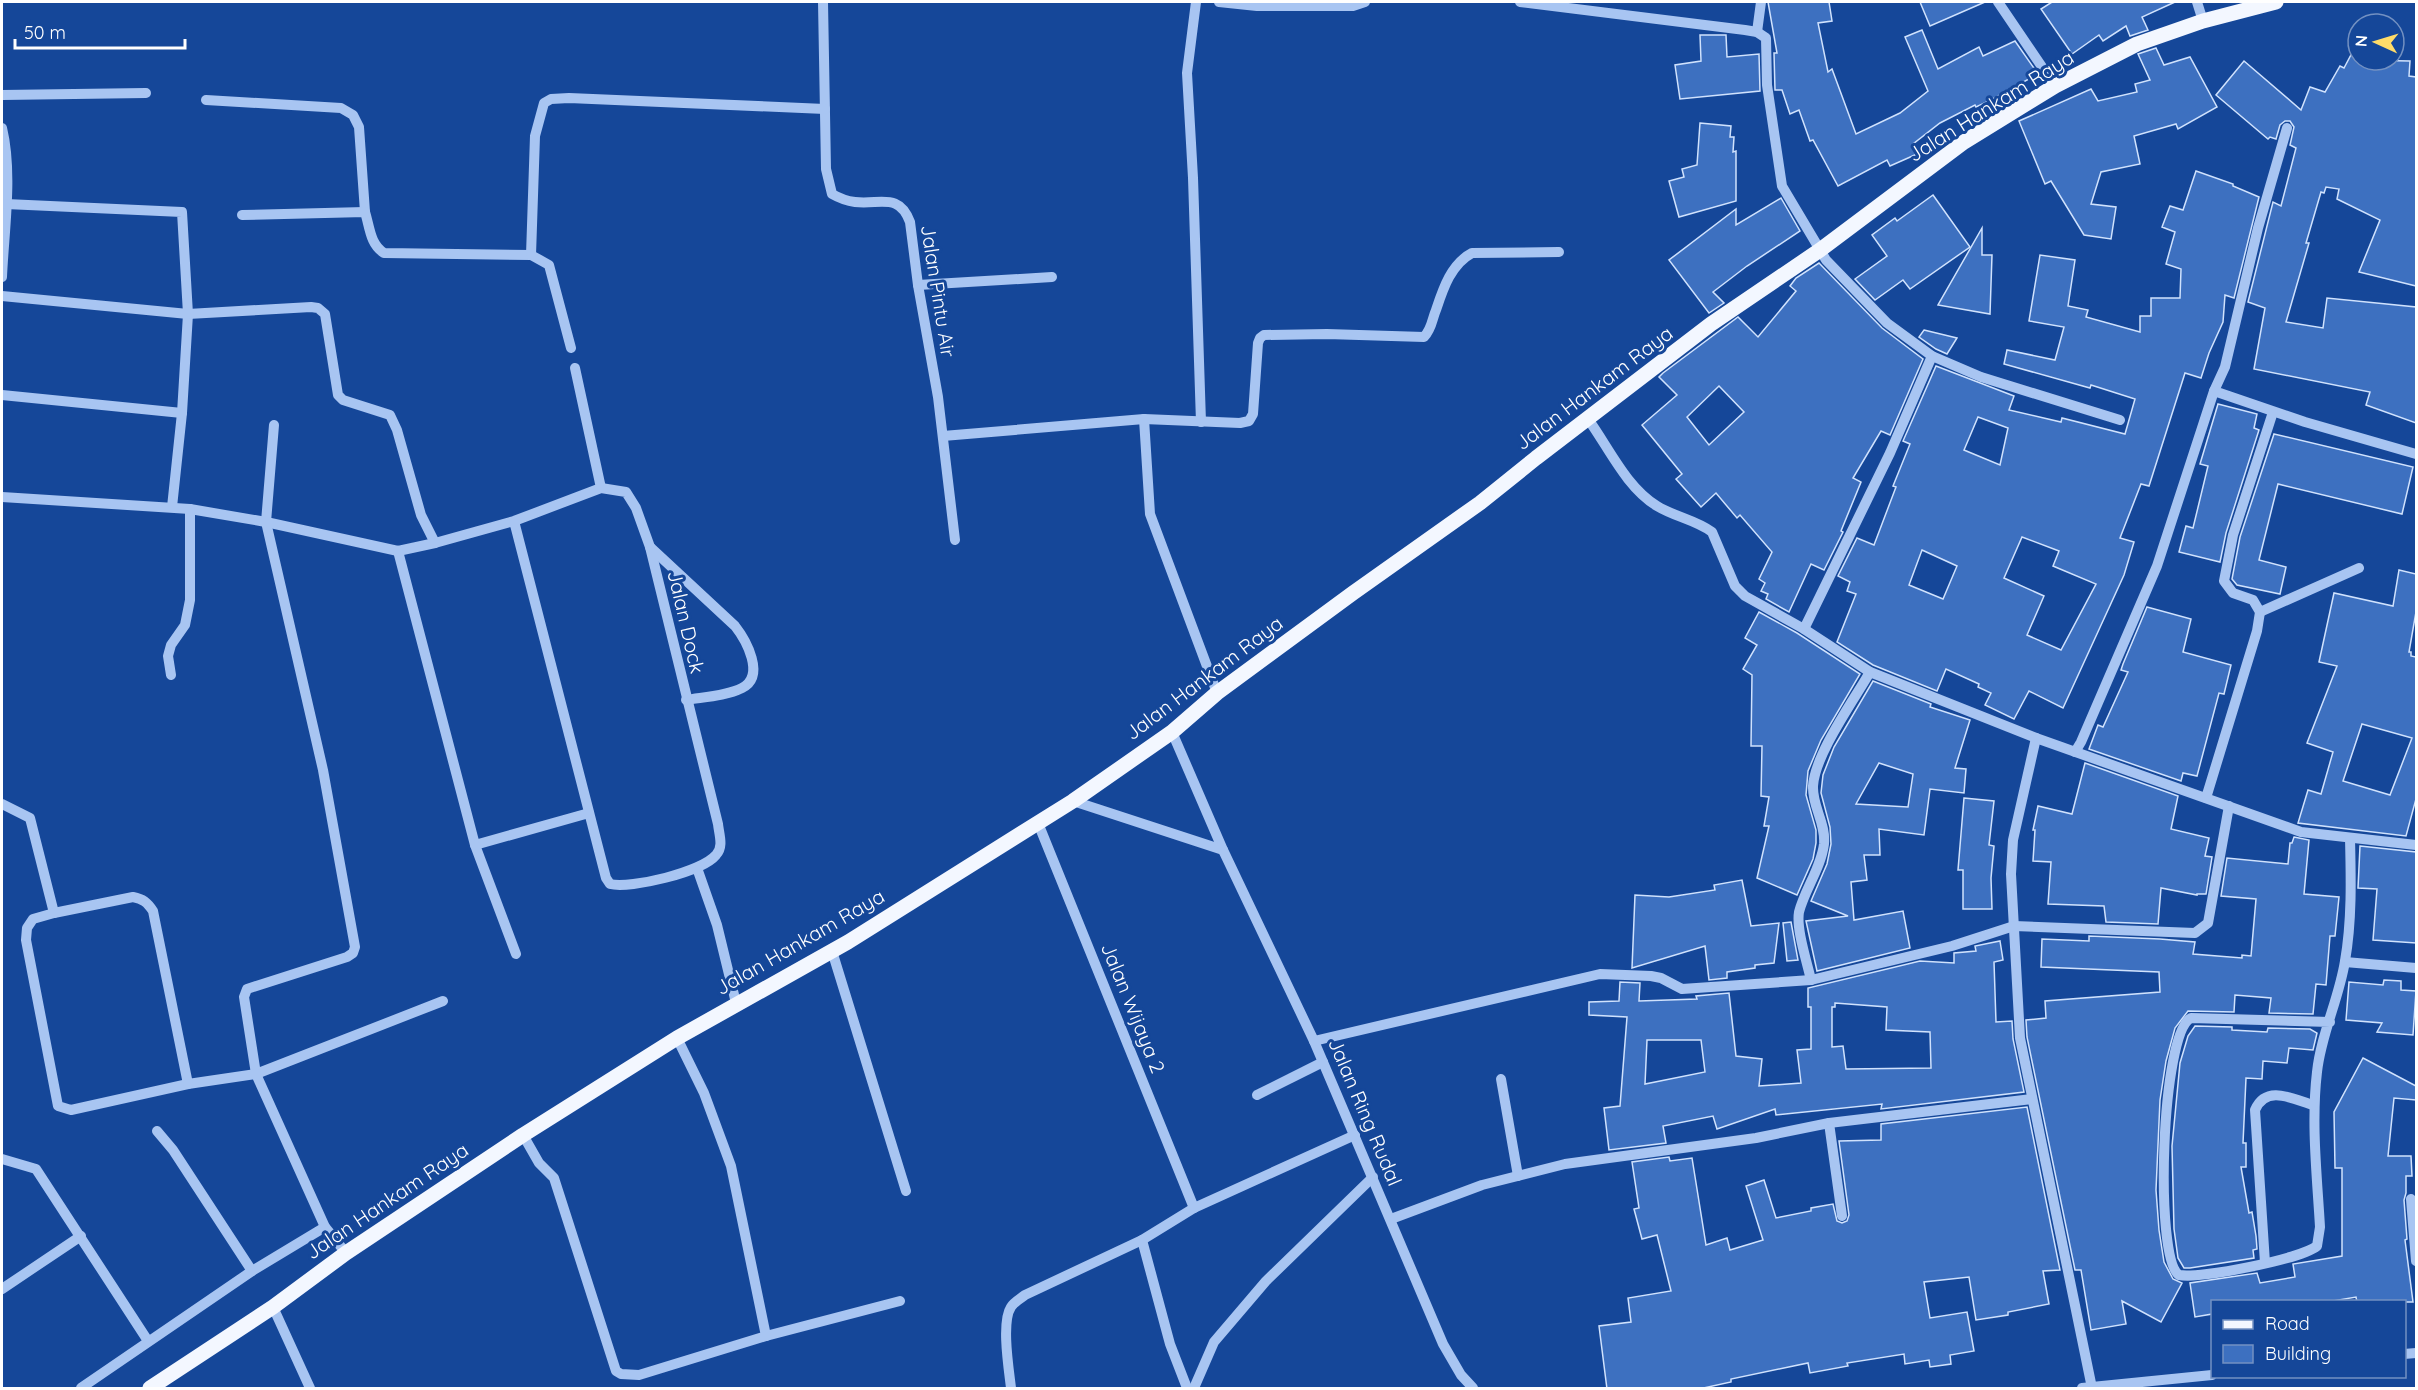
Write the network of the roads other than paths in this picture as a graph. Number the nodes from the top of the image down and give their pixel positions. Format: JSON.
{"nodes":[{"id":1,"x":823,"y":2,"type":"edge"},
{"id":2,"x":1196,"y":2,"type":"edge"},
{"id":3,"x":1219,"y":2,"type":"edge"},
{"id":4,"x":1365,"y":2,"type":"edge"},
{"id":5,"x":1520,"y":2,"type":"edge"},
{"id":6,"x":1761,"y":2,"type":"edge"},
{"id":7,"x":1998,"y":2,"type":"edge"},
{"id":8,"x":2197,"y":2,"type":"edge"},
{"id":9,"x":2276,"y":2,"type":"edge"},
{"id":10,"x":1257,"y":4,"type":"edge"},
{"id":11,"x":1595,"y":6,"type":"edge"},
{"id":12,"x":2203,"y":21,"type":"junction"},
{"id":13,"x":1757,"y":32,"type":"junction"},
{"id":14,"x":2055,"y":86,"type":"junction"},
{"id":15,"x":146,"y":93,"type":"dead end"},
{"id":16,"x":2,"y":95,"type":"edge"},
{"id":17,"x":206,"y":100,"type":"dead end"},
{"id":18,"x":825,"y":109,"type":"junction"},
{"id":19,"x":2,"y":128,"type":"edge"},
{"id":20,"x":2287,"y":129,"type":"dead end"},
{"id":21,"x":6,"y":204,"type":"junction"},
{"id":22,"x":365,"y":212,"type":"junction"},
{"id":23,"x":242,"y":215,"type":"dead end"},
{"id":24,"x":1820,"y":250,"type":"junction"},
{"id":25,"x":1559,"y":252,"type":"dead end"},
{"id":26,"x":531,"y":255,"type":"junction"},
{"id":27,"x":2,"y":277,"type":"edge"},
{"id":28,"x":1052,"y":277,"type":"dead end"},
{"id":29,"x":918,"y":285,"type":"junction"},
{"id":30,"x":2,"y":296,"type":"edge"},
{"id":31,"x":188,"y":314,"type":"junction"},
{"id":32,"x":571,"y":348,"type":"dead end"},
{"id":33,"x":1932,"y":356,"type":"junction"},
{"id":34,"x":575,"y":368,"type":"dead end"},
{"id":35,"x":2214,"y":391,"type":"junction"},
{"id":36,"x":2,"y":396,"type":"edge"},
{"id":37,"x":2273,"y":412,"type":"junction"},
{"id":38,"x":182,"y":413,"type":"junction"},
{"id":39,"x":1144,"y":418,"type":"junction"},
{"id":40,"x":1588,"y":418,"type":"junction"},
{"id":41,"x":2120,"y":420,"type":"dead end"},
{"id":42,"x":1201,"y":422,"type":"junction"},
{"id":43,"x":274,"y":425,"type":"dead end"},
{"id":44,"x":943,"y":436,"type":"junction"},
{"id":45,"x":2416,"y":454,"type":"edge"},
{"id":46,"x":601,"y":488,"type":"junction"},
{"id":47,"x":2,"y":498,"type":"edge"},
{"id":48,"x":172,"y":507,"type":"junction"},
{"id":49,"x":190,"y":509,"type":"junction"},
{"id":50,"x":514,"y":521,"type":"junction"},
{"id":51,"x":266,"y":522,"type":"junction"},
{"id":52,"x":955,"y":540,"type":"dead end"},
{"id":53,"x":435,"y":543,"type":"junction"},
{"id":54,"x":650,"y":546,"type":"junction"},
{"id":55,"x":398,"y":551,"type":"junction"},
{"id":56,"x":2359,"y":568,"type":"dead end"},
{"id":57,"x":2260,"y":612,"type":"junction"},
{"id":58,"x":1804,"y":629,"type":"junction"},
{"id":59,"x":1870,"y":672,"type":"junction"},
{"id":60,"x":171,"y":675,"type":"dead end"},
{"id":61,"x":1217,"y":693,"type":"junction"},
{"id":62,"x":686,"y":700,"type":"junction"},
{"id":63,"x":1172,"y":732,"type":"junction"},
{"id":64,"x":2036,"y":738,"type":"junction"},
{"id":65,"x":2075,"y":752,"type":"junction"},
{"id":66,"x":2206,"y":798,"type":"junction"},
{"id":67,"x":1073,"y":801,"type":"junction"},
{"id":68,"x":2,"y":804,"type":"edge"},
{"id":69,"x":2229,"y":806,"type":"junction"},
{"id":70,"x":590,"y":813,"type":"junction"},
{"id":71,"x":1038,"y":823,"type":"junction"},
{"id":72,"x":2350,"y":838,"type":"junction"},
{"id":73,"x":475,"y":845,"type":"junction"},
{"id":74,"x":2416,"y":845,"type":"edge"},
{"id":75,"x":1223,"y":850,"type":"junction"},
{"id":76,"x":697,"y":868,"type":"junction"},
{"id":77,"x":54,"y":913,"type":"junction"},
{"id":78,"x":2013,"y":926,"type":"junction"},
{"id":79,"x":832,"y":951,"type":"junction"},
{"id":80,"x":516,"y":954,"type":"dead end"},
{"id":81,"x":2345,"y":962,"type":"junction"},
{"id":82,"x":2416,"y":968,"type":"edge"},
{"id":83,"x":1811,"y":980,"type":"junction"},
{"id":84,"x":443,"y":1000,"type":"dead end"},
{"id":85,"x":736,"y":1003,"type":"junction"},
{"id":86,"x":2330,"y":1022,"type":"junction"},
{"id":87,"x":677,"y":1038,"type":"junction"},
{"id":88,"x":1314,"y":1041,"type":"junction"},
{"id":89,"x":1323,"y":1062,"type":"junction"},
{"id":90,"x":256,"y":1074,"type":"junction"},
{"id":91,"x":1501,"y":1079,"type":"dead end"},
{"id":92,"x":188,"y":1084,"type":"junction"},
{"id":93,"x":1257,"y":1095,"type":"dead end"},
{"id":94,"x":2032,"y":1099,"type":"junction"},
{"id":95,"x":2313,"y":1105,"type":"junction"},
{"id":96,"x":1829,"y":1123,"type":"junction"},
{"id":97,"x":157,"y":1131,"type":"dead end"},
{"id":98,"x":523,"y":1135,"type":"junction"},
{"id":99,"x":1355,"y":1135,"type":"junction"},
{"id":100,"x":2,"y":1160,"type":"edge"},
{"id":101,"x":1518,"y":1176,"type":"junction"},
{"id":102,"x":1373,"y":1177,"type":"junction"},
{"id":103,"x":906,"y":1191,"type":"dead end"},
{"id":104,"x":2411,"y":1199,"type":"dead end"},
{"id":105,"x":1194,"y":1208,"type":"junction"},
{"id":106,"x":1842,"y":1216,"type":"dead end"},
{"id":107,"x":1391,"y":1219,"type":"junction"},
{"id":108,"x":325,"y":1227,"type":"junction"},
{"id":109,"x":81,"y":1236,"type":"junction"},
{"id":110,"x":1142,"y":1240,"type":"junction"},
{"id":111,"x":346,"y":1253,"type":"junction"},
{"id":112,"x":2416,"y":1261,"type":"edge"},
{"id":113,"x":2265,"y":1263,"type":"junction"},
{"id":114,"x":252,"y":1271,"type":"junction"},
{"id":115,"x":2,"y":1289,"type":"edge"},
{"id":116,"x":900,"y":1301,"type":"dead end"},
{"id":117,"x":273,"y":1307,"type":"junction"},
{"id":118,"x":766,"y":1336,"type":"junction"},
{"id":119,"x":148,"y":1341,"type":"junction"},
{"id":120,"x":2211,"y":1375,"type":"edge"},
{"id":121,"x":2087,"y":1388,"type":"edge"},
{"id":122,"x":81,"y":1389,"type":"edge"},
{"id":123,"x":150,"y":1389,"type":"edge"},
{"id":124,"x":310,"y":1389,"type":"edge"},
{"id":125,"x":1011,"y":1389,"type":"edge"},
{"id":126,"x":1187,"y":1389,"type":"edge"},
{"id":127,"x":1194,"y":1389,"type":"edge"},
{"id":128,"x":1473,"y":1389,"type":"edge"}],
"edges":[{"from":1,"to":18,"type":"street","name":"Jalan Pintu Air"},
{"from":2,"to":42,"type":"street"},
{"from":3,"to":10,"type":"street"},
{"from":4,"to":10,"type":"street"},
{"from":5,"to":11,"type":"street"},
{"from":6,"to":13,"type":"street"},
{"from":7,"to":14,"type":"street"},
{"from":8,"to":12,"type":"street"},
{"from":9,"to":12,"type":"main road","name":"Jalan Hankam Raya"},
{"from":11,"to":13,"type":"street"},
{"from":12,"to":14,"type":"main road","name":"Jalan Hankam Raya"},
{"from":13,"to":24,"type":"street"},
{"from":14,"to":24,"type":"main road","name":"Jalan Hankam Raya"},
{"from":15,"to":16,"type":"street"},
{"from":17,"to":22,"type":"street"},
{"from":18,"to":26,"type":"street"},
{"from":18,"to":29,"type":"street","name":"Jalan Pintu Air"},
{"from":19,"to":21,"type":"street"},
{"from":20,"to":35,"type":"street"},
{"from":21,"to":27,"type":"street"},
{"from":21,"to":31,"type":"street"},
{"from":22,"to":23,"type":"street"},
{"from":22,"to":26,"type":"street"},
{"from":24,"to":33,"type":"street"},
{"from":24,"to":40,"type":"main road","name":"Jalan Hankam Raya"},
{"from":25,"to":42,"type":"street"},
{"from":26,"to":32,"type":"street"},
{"from":28,"to":29,"type":"street"},
{"from":29,"to":44,"type":"street","name":"Jalan Pintu Air"},
{"from":30,"to":31,"type":"street"},
{"from":31,"to":38,"type":"street"},
{"from":31,"to":53,"type":"street"},
{"from":33,"to":41,"type":"street"},
{"from":33,"to":58,"type":"street"},
{"from":34,"to":46,"type":"street"},
{"from":35,"to":37,"type":"street"},
{"from":35,"to":65,"type":"street"},
{"from":36,"to":38,"type":"street"},
{"from":37,"to":45,"type":"street"},
{"from":37,"to":57,"type":"street"},
{"from":38,"to":48,"type":"street"},
{"from":39,"to":42,"type":"street"},
{"from":39,"to":44,"type":"street"},
{"from":39,"to":61,"type":"street"},
{"from":40,"to":58,"type":"street"},
{"from":40,"to":61,"type":"main road","name":"Jalan Hankam Raya"},
{"from":43,"to":51,"type":"street"},
{"from":44,"to":52,"type":"street","name":"Jalan Pintu Air"},
{"from":46,"to":50,"type":"street"},
{"from":46,"to":54,"type":"street","name":"Jalan Dock"},
{"from":47,"to":48,"type":"street"},
{"from":48,"to":49,"type":"street"},
{"from":49,"to":51,"type":"street"},
{"from":49,"to":60,"type":"street"},
{"from":50,"to":53,"type":"street"},
{"from":50,"to":70,"type":"street"},
{"from":51,"to":55,"type":"street"},
{"from":51,"to":90,"type":"street"},
{"from":53,"to":55,"type":"street"},
{"from":54,"to":62,"type":"street","name":"Jalan Dock"},
{"from":54,"to":62,"type":"street"},
{"from":55,"to":73,"type":"street"},
{"from":56,"to":57,"type":"street"},
{"from":57,"to":66,"type":"street"},
{"from":58,"to":59,"type":"street"},
{"from":59,"to":64,"type":"street"},
{"from":59,"to":83,"type":"street"},
{"from":61,"to":63,"type":"main road","name":"Jalan Hankam Raya"},
{"from":62,"to":76,"type":"street","name":"Jalan Dock"},
{"from":63,"to":67,"type":"main road","name":"Jalan Hankam Raya"},
{"from":63,"to":75,"type":"street","name":"Jalan Ring Rudal"},
{"from":64,"to":65,"type":"street"},
{"from":64,"to":78,"type":"street"},
{"from":65,"to":66,"type":"street"},
{"from":66,"to":69,"type":"street"},
{"from":67,"to":71,"type":"main road","name":"Jalan Hankam Raya"},
{"from":67,"to":75,"type":"street"},
{"from":68,"to":77,"type":"street"},
{"from":69,"to":72,"type":"street"},
{"from":69,"to":78,"type":"street"},
{"from":70,"to":73,"type":"street"},
{"from":70,"to":76,"type":"street"},
{"from":71,"to":79,"type":"main road","name":"Jalan Hankam Raya"},
{"from":71,"to":105,"type":"street","name":"Jalan Wijaya 2"},
{"from":72,"to":74,"type":"street"},
{"from":72,"to":81,"type":"street"},
{"from":73,"to":80,"type":"street"},
{"from":75,"to":88,"type":"street","name":"Jalan Ring Rudal"},
{"from":76,"to":85,"type":"street"},
{"from":77,"to":92,"type":"street"},
{"from":77,"to":92,"type":"street"},
{"from":78,"to":83,"type":"street"},
{"from":78,"to":94,"type":"street"},
{"from":79,"to":85,"type":"main road","name":"Jalan Hankam Raya"},
{"from":79,"to":103,"type":"street"},
{"from":81,"to":82,"type":"street"},
{"from":81,"to":86,"type":"street"},
{"from":83,"to":88,"type":"street"},
{"from":84,"to":90,"type":"street"},
{"from":85,"to":87,"type":"main road","name":"Jalan Hankam Raya"},
{"from":86,"to":95,"type":"street"},
{"from":86,"to":113,"type":"street"},
{"from":87,"to":98,"type":"main road","name":"Jalan Hankam Raya"},
{"from":87,"to":118,"type":"street"},
{"from":88,"to":89,"type":"street","name":"Jalan Ring Rudal"},
{"from":89,"to":93,"type":"street"},
{"from":89,"to":99,"type":"street","name":"Jalan Ring Rudal"},
{"from":90,"to":92,"type":"street"},
{"from":90,"to":108,"type":"street"},
{"from":91,"to":101,"type":"street"},
{"from":94,"to":96,"type":"street"},
{"from":94,"to":121,"type":"street"},
{"from":95,"to":113,"type":"street"},
{"from":95,"to":113,"type":"street"},
{"from":96,"to":101,"type":"street"},
{"from":96,"to":106,"type":"street"},
{"from":97,"to":114,"type":"street"},
{"from":98,"to":111,"type":"main road","name":"Jalan Hankam Raya"},
{"from":98,"to":118,"type":"street"},
{"from":99,"to":102,"type":"street","name":"Jalan Ring Rudal"},
{"from":99,"to":105,"type":"street"},
{"from":100,"to":109,"type":"street"},
{"from":101,"to":107,"type":"street"},
{"from":102,"to":107,"type":"street","name":"Jalan Ring Rudal"},
{"from":102,"to":127,"type":"street"},
{"from":104,"to":112,"type":"street"},
{"from":105,"to":110,"type":"street"},
{"from":107,"to":128,"type":"street","name":"Jalan Ring Rudal"},
{"from":108,"to":111,"type":"street"},
{"from":108,"to":114,"type":"street"},
{"from":109,"to":115,"type":"street"},
{"from":109,"to":119,"type":"street"},
{"from":110,"to":125,"type":"street"},
{"from":110,"to":126,"type":"street"},
{"from":111,"to":117,"type":"main road","name":"Jalan Hankam Raya"},
{"from":114,"to":119,"type":"street"},
{"from":116,"to":118,"type":"street"},
{"from":117,"to":123,"type":"main road","name":"Jalan Hankam Raya"},
{"from":117,"to":124,"type":"street"},
{"from":119,"to":122,"type":"street"},
{"from":120,"to":121,"type":"street"}]}
